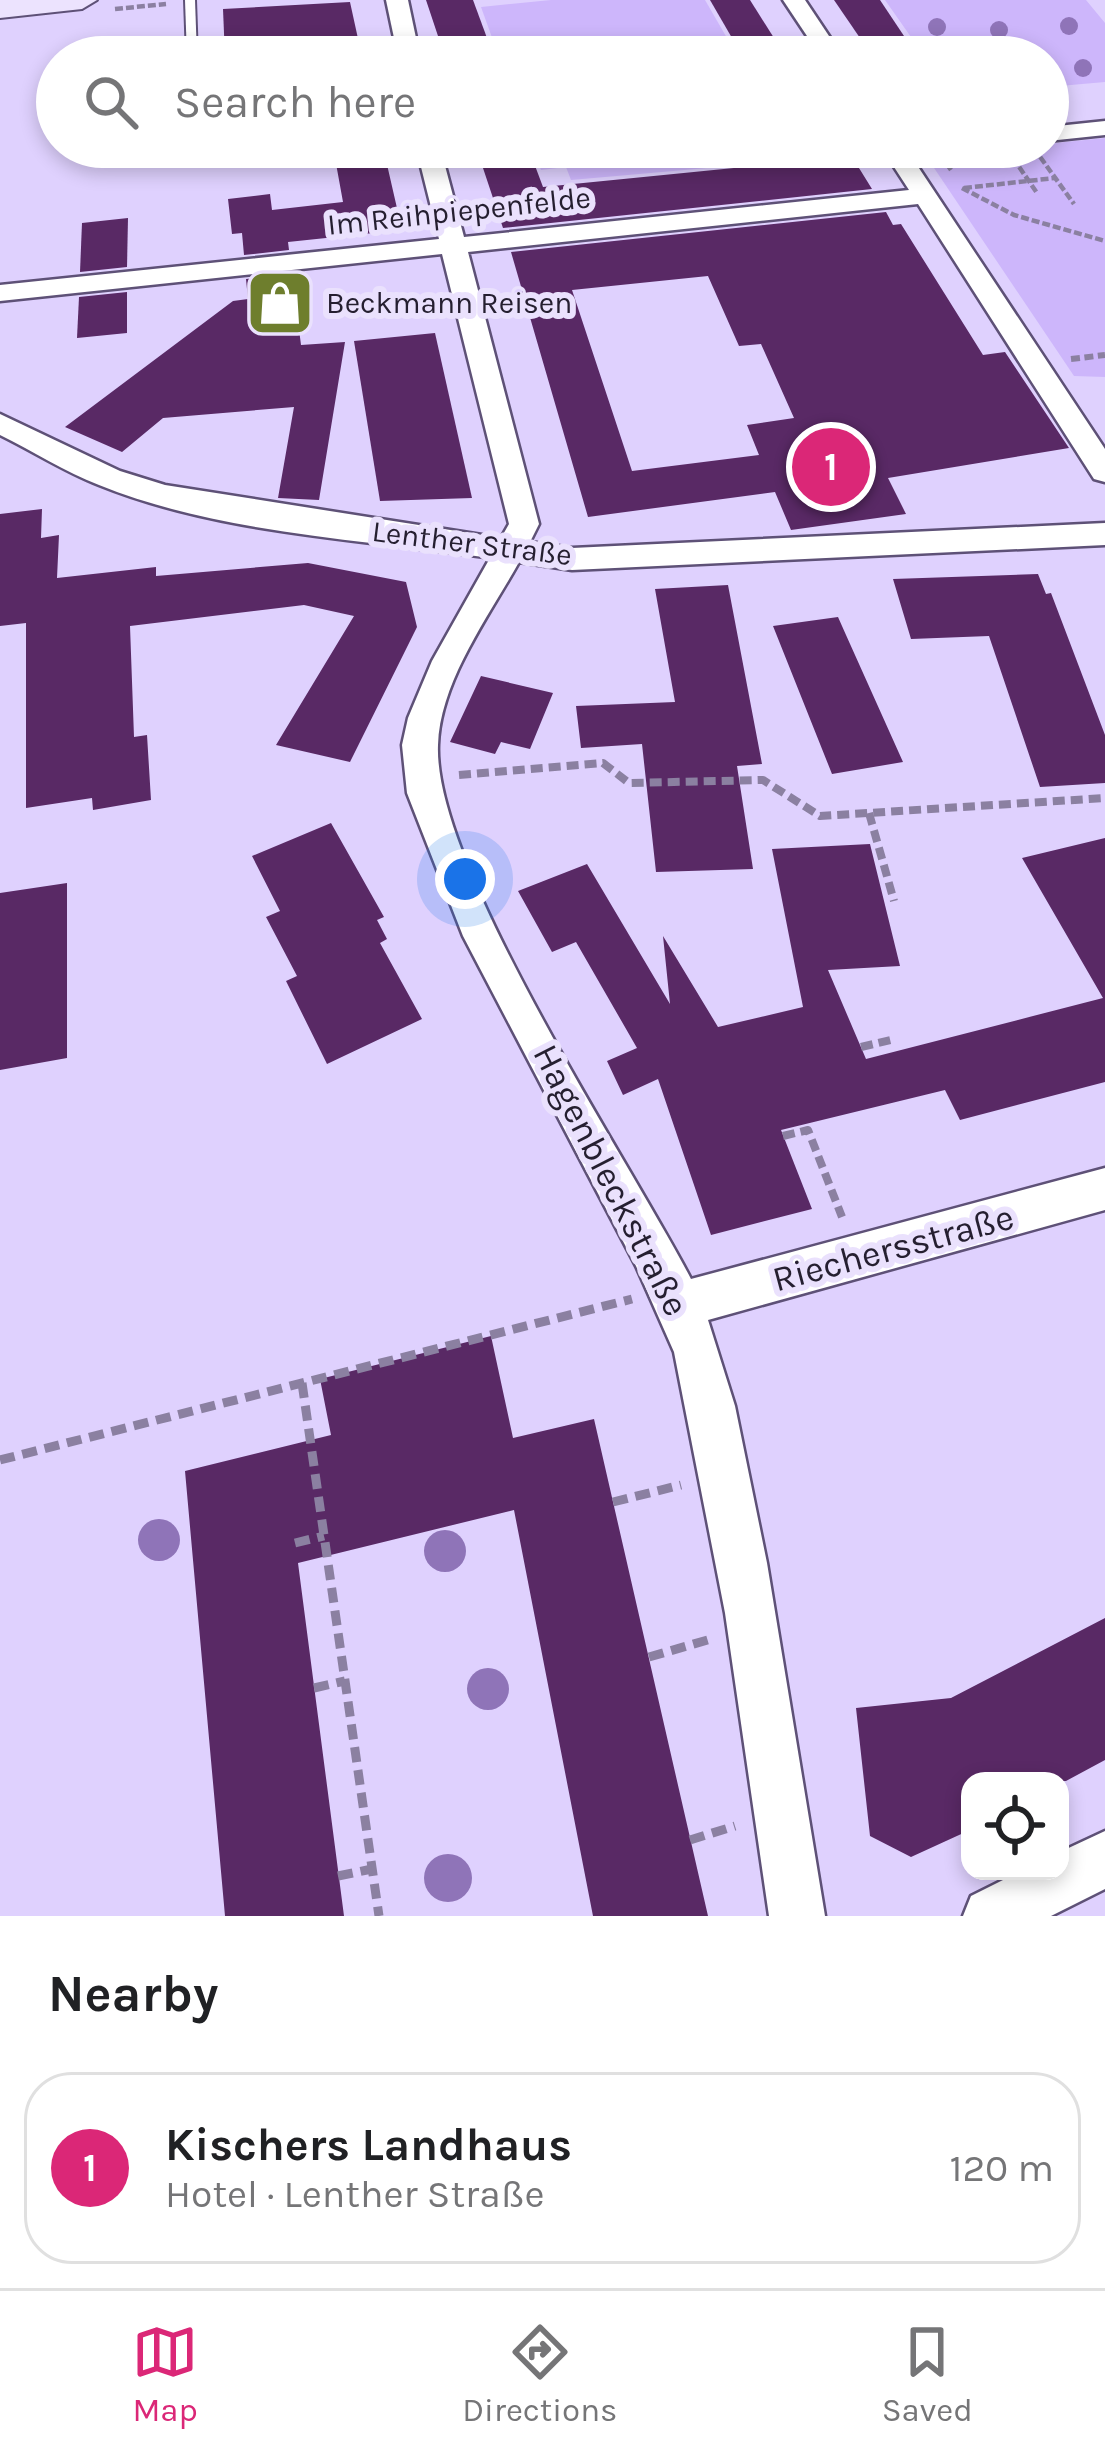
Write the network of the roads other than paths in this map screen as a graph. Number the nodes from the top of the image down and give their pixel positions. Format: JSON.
{"nodes":[{"id":1,"x":82,"y":0,"type":"edge"},
{"id":2,"x":190,"y":0,"type":"edge"},
{"id":3,"x":397,"y":0,"type":"edge"},
{"id":4,"x":794,"y":0,"type":"edge"},
{"id":5,"x":0,"y":9,"type":"edge"},
{"id":6,"x":191,"y":36,"type":"edge"},
{"id":7,"x":405,"y":36,"type":"edge"},
{"id":8,"x":818,"y":36,"type":"edge"},
{"id":9,"x":1105,"y":128,"type":"edge"},
{"id":10,"x":1069,"y":132,"type":"edge"},
{"id":11,"x":433,"y":168,"type":"edge"},
{"id":12,"x":917,"y":168,"type":"edge"},
{"id":13,"x":936,"y":192,"type":"junction"},
{"id":14,"x":449,"y":244,"type":"junction"},
{"id":15,"x":0,"y":293,"type":"edge"},
{"id":16,"x":0,"y":424,"type":"edge"},
{"id":17,"x":1105,"y":472,"type":"edge"},
{"id":18,"x":1103,"y":537,"type":"edge"},
{"id":19,"x":511,"y":550,"type":"junction"},
{"id":20,"x":1105,"y":1189,"type":"edge"},
{"id":21,"x":680,"y":1305,"type":"junction"},
{"id":22,"x":1105,"y":1858,"type":"edge"},
{"id":23,"x":797,"y":1916,"type":"edge"},
{"id":24,"x":991,"y":1916,"type":"edge"}],
"edges":[{"from":1,"to":5,"type":"street"},
{"from":2,"to":6,"type":"lane"},
{"from":3,"to":7,"type":"street"},
{"from":4,"to":8,"type":"street"},
{"from":9,"to":10,"type":"street"},
{"from":11,"to":14,"type":"street"},
{"from":12,"to":13,"type":"street"},
{"from":13,"to":14,"type":"street","name":"Im Reihpiepenfelde"},
{"from":13,"to":17,"type":"street"},
{"from":14,"to":15,"type":"street","name":"Im Reihpiepenfelde"},
{"from":14,"to":19,"type":"street"},
{"from":16,"to":19,"type":"street","name":"Lenther Straße"},
{"from":18,"to":19,"type":"street","name":"Lenther Straße"},
{"from":19,"to":21,"type":"street","name":"Hagenbleckstraße"},
{"from":20,"to":21,"type":"street","name":"Riechersstraße"},
{"from":21,"to":23,"type":"street","name":"Hagenbleckstraße"},
{"from":22,"to":24,"type":"street"}]}
